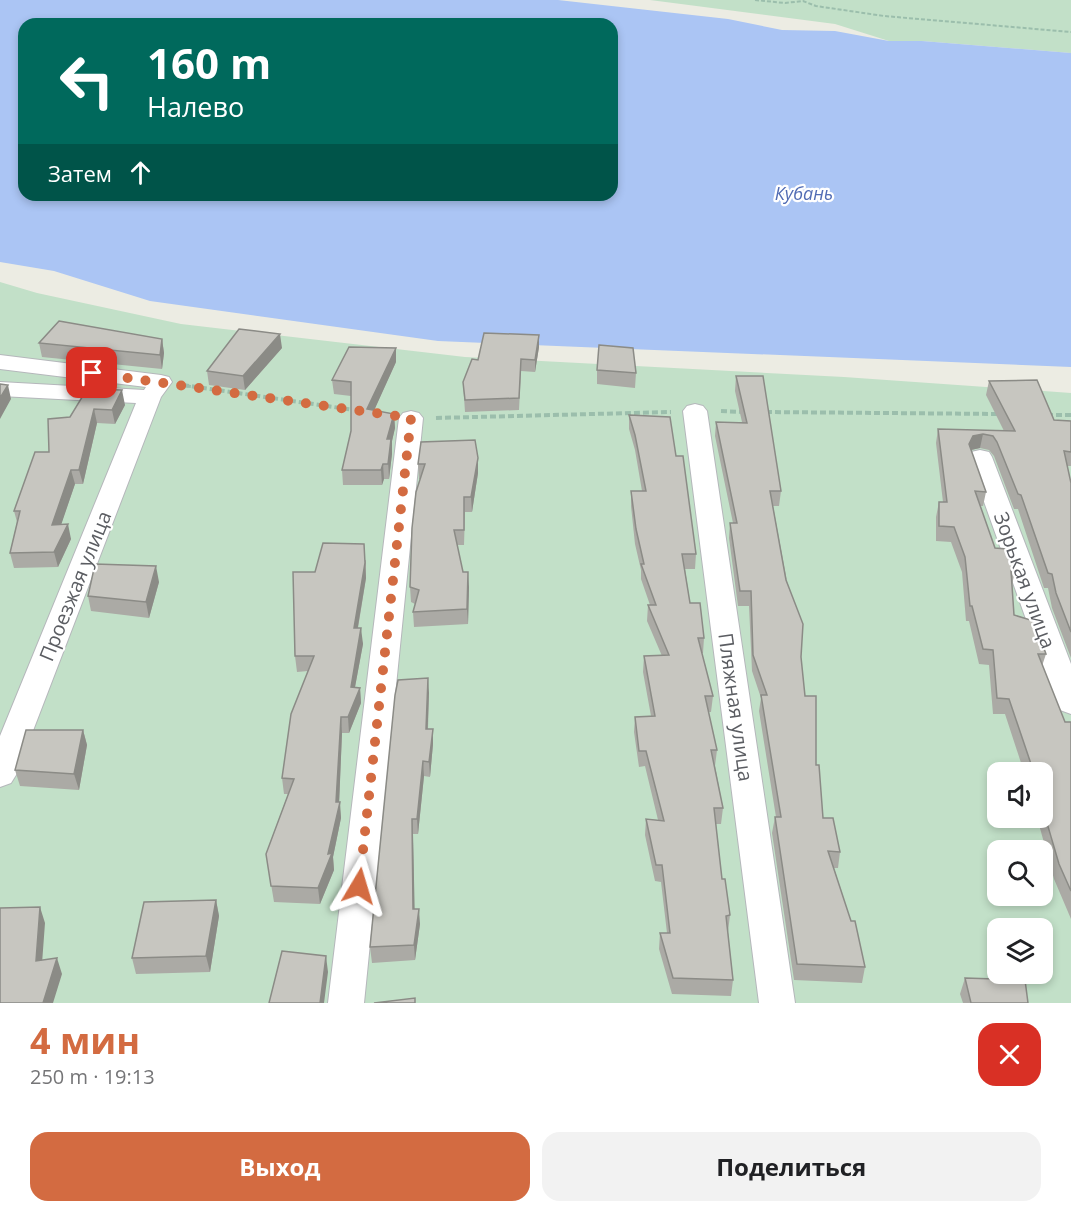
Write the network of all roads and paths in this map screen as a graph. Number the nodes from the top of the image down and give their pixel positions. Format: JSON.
{"nodes":[{"id":1,"x":755,"y":0,"type":"edge"},
{"id":2,"x":803,"y":0,"type":"edge"},
{"id":3,"x":1071,"y":32,"type":"edge"},
{"id":4,"x":0,"y":362,"type":"edge"},
{"id":5,"x":0,"y":389,"type":"edge"},
{"id":6,"x":156,"y":389,"type":"junction"},
{"id":7,"x":695,"y":411,"type":"junction"},
{"id":8,"x":366,"y":412,"type":"edge"},
{"id":9,"x":754,"y":412,"type":"edge"},
{"id":10,"x":765,"y":412,"type":"edge"},
{"id":11,"x":1012,"y":415,"type":"edge"},
{"id":12,"x":1036,"y":415,"type":"edge"},
{"id":13,"x":1071,"y":415,"type":"edge"},
{"id":14,"x":411,"y":418,"type":"joint"},
{"id":15,"x":980,"y":457,"type":"dead end"},
{"id":16,"x":1071,"y":703,"type":"edge"},
{"id":17,"x":0,"y":775,"type":"edge"},
{"id":18,"x":346,"y":1003,"type":"edge"},
{"id":19,"x":777,"y":1003,"type":"edge"}],
"edges":[{"from":1,"to":2,"type":"path"},
{"from":2,"to":3,"type":"path"},
{"from":4,"to":6,"type":"street"},
{"from":5,"to":6,"type":"street"},
{"from":6,"to":8,"type":"path"},
{"from":6,"to":17,"type":"street","name":"Проезжая улица"},
{"from":7,"to":9,"type":"path"},
{"from":7,"to":14,"type":"path"},
{"from":7,"to":19,"type":"street","name":"Пляжная улица"},
{"from":10,"to":11,"type":"path"},
{"from":12,"to":13,"type":"path"},
{"from":14,"to":18,"type":"street"},
{"from":15,"to":16,"type":"street","name":"Зорькая улица"}]}
